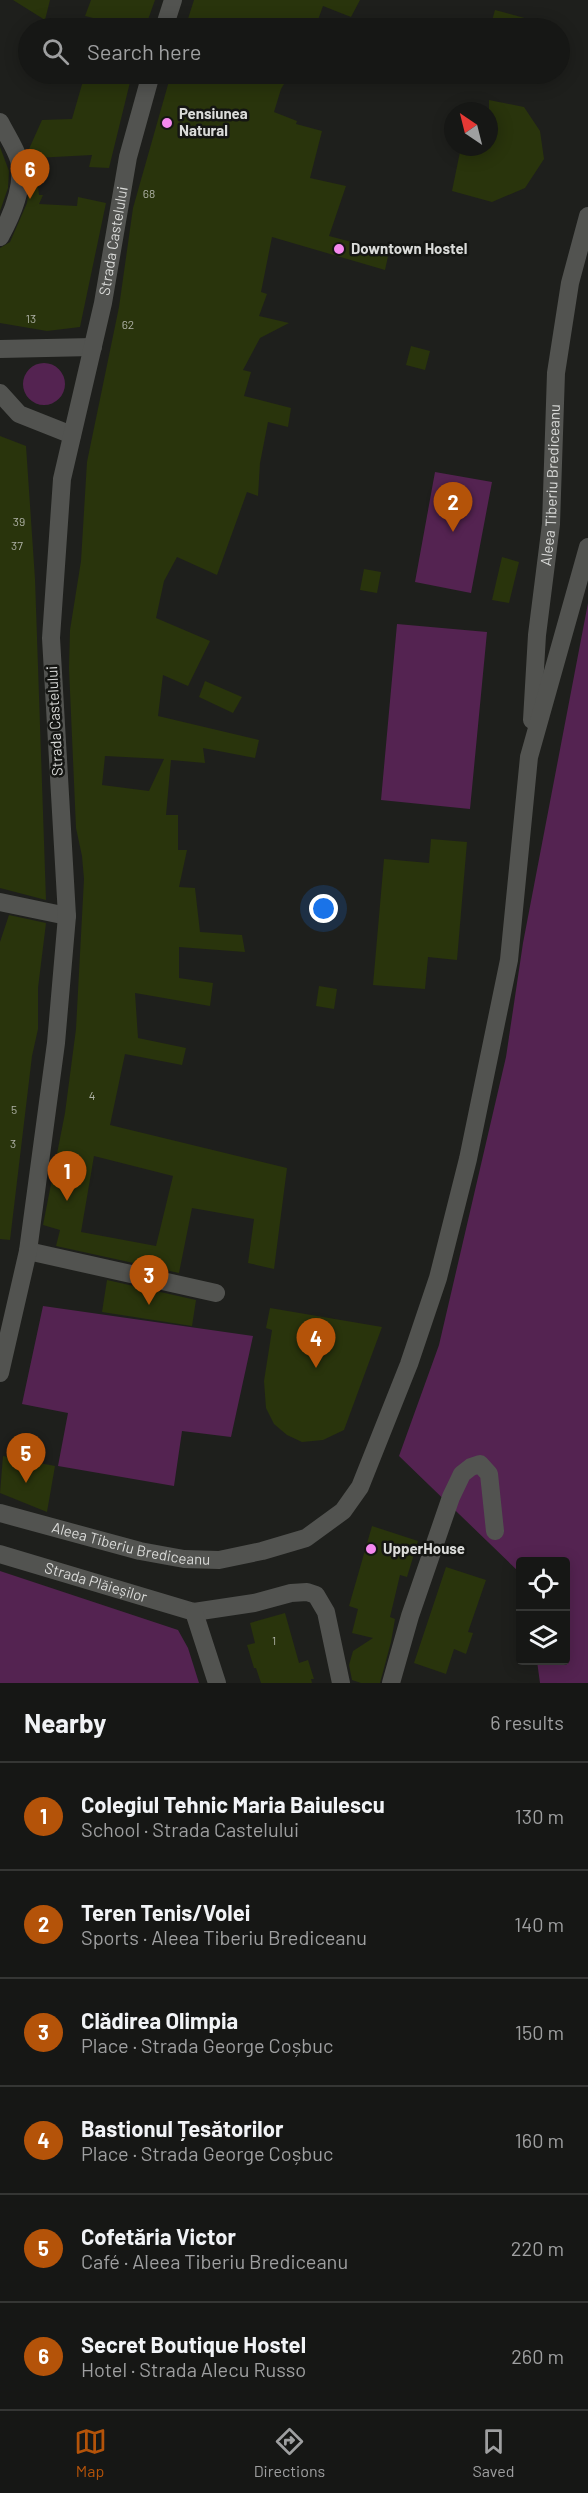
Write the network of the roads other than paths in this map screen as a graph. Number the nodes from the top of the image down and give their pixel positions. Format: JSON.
{"nodes":[{"id":1,"x":173,"y":0,"type":"edge"},
{"id":2,"x":167,"y":18,"type":"edge"},
{"id":3,"x":148,"y":84,"type":"edge"},
{"id":4,"x":0,"y":122,"type":"edge"},
{"id":5,"x":588,"y":216,"type":"edge"},
{"id":6,"x":0,"y":237,"type":"edge"},
{"id":7,"x":93,"y":347,"type":"junction"},
{"id":8,"x":0,"y":349,"type":"edge"},
{"id":9,"x":0,"y":393,"type":"edge"},
{"id":10,"x":72,"y":435,"type":"junction"},
{"id":11,"x":588,"y":547,"type":"edge"},
{"id":12,"x":529,"y":757,"type":"junction"},
{"id":13,"x":0,"y":902,"type":"edge"},
{"id":14,"x":67,"y":916,"type":"junction"},
{"id":15,"x":28,"y":1251,"type":"junction"},
{"id":16,"x":216,"y":1293,"type":"dead end"},
{"id":17,"x":0,"y":1373,"type":"edge"},
{"id":18,"x":0,"y":1512,"type":"edge"},
{"id":19,"x":495,"y":1531,"type":"dead end"},
{"id":20,"x":0,"y":1554,"type":"edge"},
{"id":21,"x":194,"y":1612,"type":"junction"},
{"id":22,"x":217,"y":1683,"type":"edge"},
{"id":23,"x":341,"y":1683,"type":"edge"},
{"id":24,"x":391,"y":1683,"type":"edge"}],
"edges":[{"from":1,"to":2,"type":"street"},
{"from":3,"to":7,"type":"street","name":"Strada Castelului"},
{"from":4,"to":6,"type":"street"},
{"from":5,"to":12,"type":"street","name":"Aleea Tiberiu Brediceanu"},
{"from":7,"to":8,"type":"street"},
{"from":7,"to":10,"type":"street","name":"Strada Castelului"},
{"from":9,"to":10,"type":"street"},
{"from":10,"to":14,"type":"street","name":"Strada Castelului"},
{"from":11,"to":12,"type":"street"},
{"from":12,"to":18,"type":"street","name":"Aleea Tiberiu Brediceanu"},
{"from":13,"to":14,"type":"street"},
{"from":14,"to":15,"type":"street","name":"Strada Castelului"},
{"from":15,"to":16,"type":"street"},
{"from":15,"to":17,"type":"street","name":"Strada Castelului"},
{"from":19,"to":24,"type":"street"},
{"from":20,"to":21,"type":"street","name":"Strada Plăieșilor"},
{"from":21,"to":22,"type":"street"},
{"from":21,"to":23,"type":"street","name":"Strada Plăieșilor"}]}
